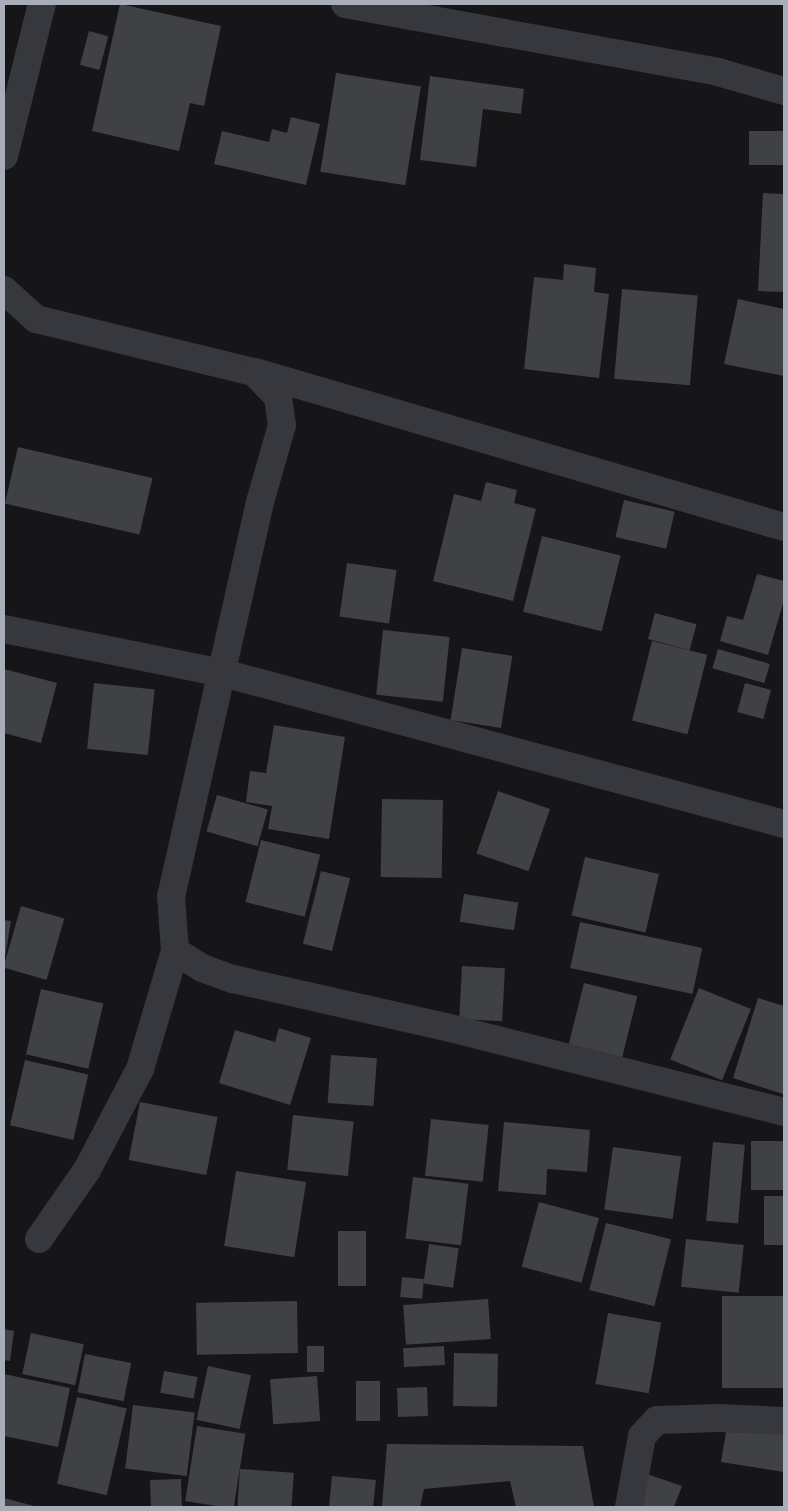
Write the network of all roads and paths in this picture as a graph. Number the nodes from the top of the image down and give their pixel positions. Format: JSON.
{"nodes":[{"id":1,"x":42,"y":4,"type":"edge"},
{"id":2,"x":345,"y":4,"type":"edge"},
{"id":3,"x":784,"y":91,"type":"edge"},
{"id":4,"x":4,"y":156,"type":"edge"},
{"id":5,"x":4,"y":290,"type":"edge"},
{"id":6,"x":254,"y":372,"type":"junction"},
{"id":7,"x":784,"y":527,"type":"edge"},
{"id":8,"x":4,"y":629,"type":"edge"},
{"id":9,"x":223,"y":673,"type":"junction"},
{"id":10,"x":784,"y":824,"type":"edge"},
{"id":11,"x":175,"y":950,"type":"junction"},
{"id":12,"x":784,"y":1112,"type":"edge"},
{"id":13,"x":39,"y":1240,"type":"dead end"},
{"id":14,"x":784,"y":1421,"type":"edge"},
{"id":15,"x":629,"y":1507,"type":"edge"}],
"edges":[{"from":1,"to":4,"type":"street"},
{"from":2,"to":3,"type":"street"},
{"from":5,"to":6,"type":"street"},
{"from":6,"to":7,"type":"street"},
{"from":6,"to":9,"type":"street"},
{"from":8,"to":9,"type":"street"},
{"from":9,"to":10,"type":"street"},
{"from":9,"to":11,"type":"street"},
{"from":11,"to":12,"type":"street"},
{"from":11,"to":13,"type":"street"},
{"from":14,"to":15,"type":"street"}]}
